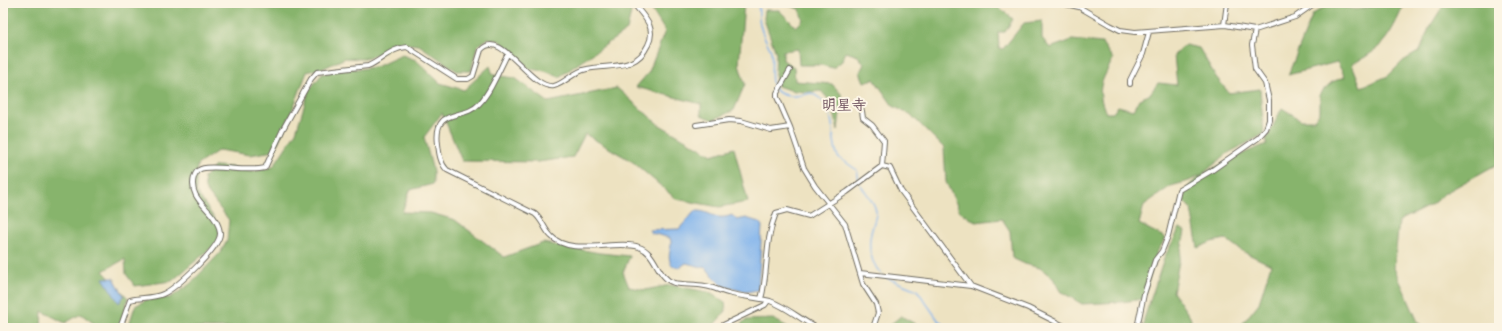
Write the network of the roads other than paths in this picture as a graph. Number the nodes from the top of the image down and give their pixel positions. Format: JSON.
{"nodes":[{"id":1,"x":633,"y":3,"type":"edge"},
{"id":2,"x":1061,"y":3,"type":"edge"},
{"id":3,"x":1228,"y":3,"type":"edge"},
{"id":4,"x":1315,"y":3,"type":"edge"},
{"id":5,"x":1224,"y":25,"type":"junction"},
{"id":6,"x":1255,"y":30,"type":"junction"},
{"id":7,"x":1149,"y":32,"type":"junction"},
{"id":8,"x":508,"y":53,"type":"junction"},
{"id":9,"x":790,"y":70,"type":"dead end"},
{"id":10,"x":1130,"y":84,"type":"dead end"},
{"id":11,"x":862,"y":111,"type":"dead end"},
{"id":12,"x":696,"y":125,"type":"dead end"},
{"id":13,"x":790,"y":127,"type":"junction"},
{"id":14,"x":882,"y":166,"type":"junction"},
{"id":15,"x":828,"y":203,"type":"junction"},
{"id":16,"x":860,"y":273,"type":"junction"},
{"id":17,"x":972,"y":286,"type":"junction"},
{"id":18,"x":761,"y":299,"type":"junction"},
{"id":19,"x":768,"y":300,"type":"junction"},
{"id":20,"x":120,"y":328,"type":"edge"},
{"id":21,"x":717,"y":328,"type":"edge"},
{"id":22,"x":817,"y":328,"type":"edge"},
{"id":23,"x":873,"y":328,"type":"edge"},
{"id":24,"x":1068,"y":328,"type":"edge"},
{"id":25,"x":1137,"y":328,"type":"edge"}],
"edges":[{"from":1,"to":8,"type":"street"},
{"from":2,"to":7,"type":"street"},
{"from":3,"to":5,"type":"street"},
{"from":4,"to":6,"type":"street"},
{"from":5,"to":6,"type":"street"},
{"from":5,"to":7,"type":"street"},
{"from":6,"to":25,"type":"street"},
{"from":7,"to":10,"type":"street"},
{"from":8,"to":18,"type":"street"},
{"from":8,"to":20,"type":"street"},
{"from":9,"to":13,"type":"street"},
{"from":11,"to":14,"type":"street"},
{"from":12,"to":13,"type":"street"},
{"from":13,"to":15,"type":"street"},
{"from":14,"to":15,"type":"street"},
{"from":14,"to":17,"type":"street"},
{"from":15,"to":16,"type":"street"},
{"from":15,"to":18,"type":"street"},
{"from":16,"to":17,"type":"street"},
{"from":16,"to":23,"type":"street"},
{"from":17,"to":24,"type":"street"},
{"from":18,"to":19,"type":"street"},
{"from":19,"to":21,"type":"street"},
{"from":19,"to":22,"type":"street"}]}
